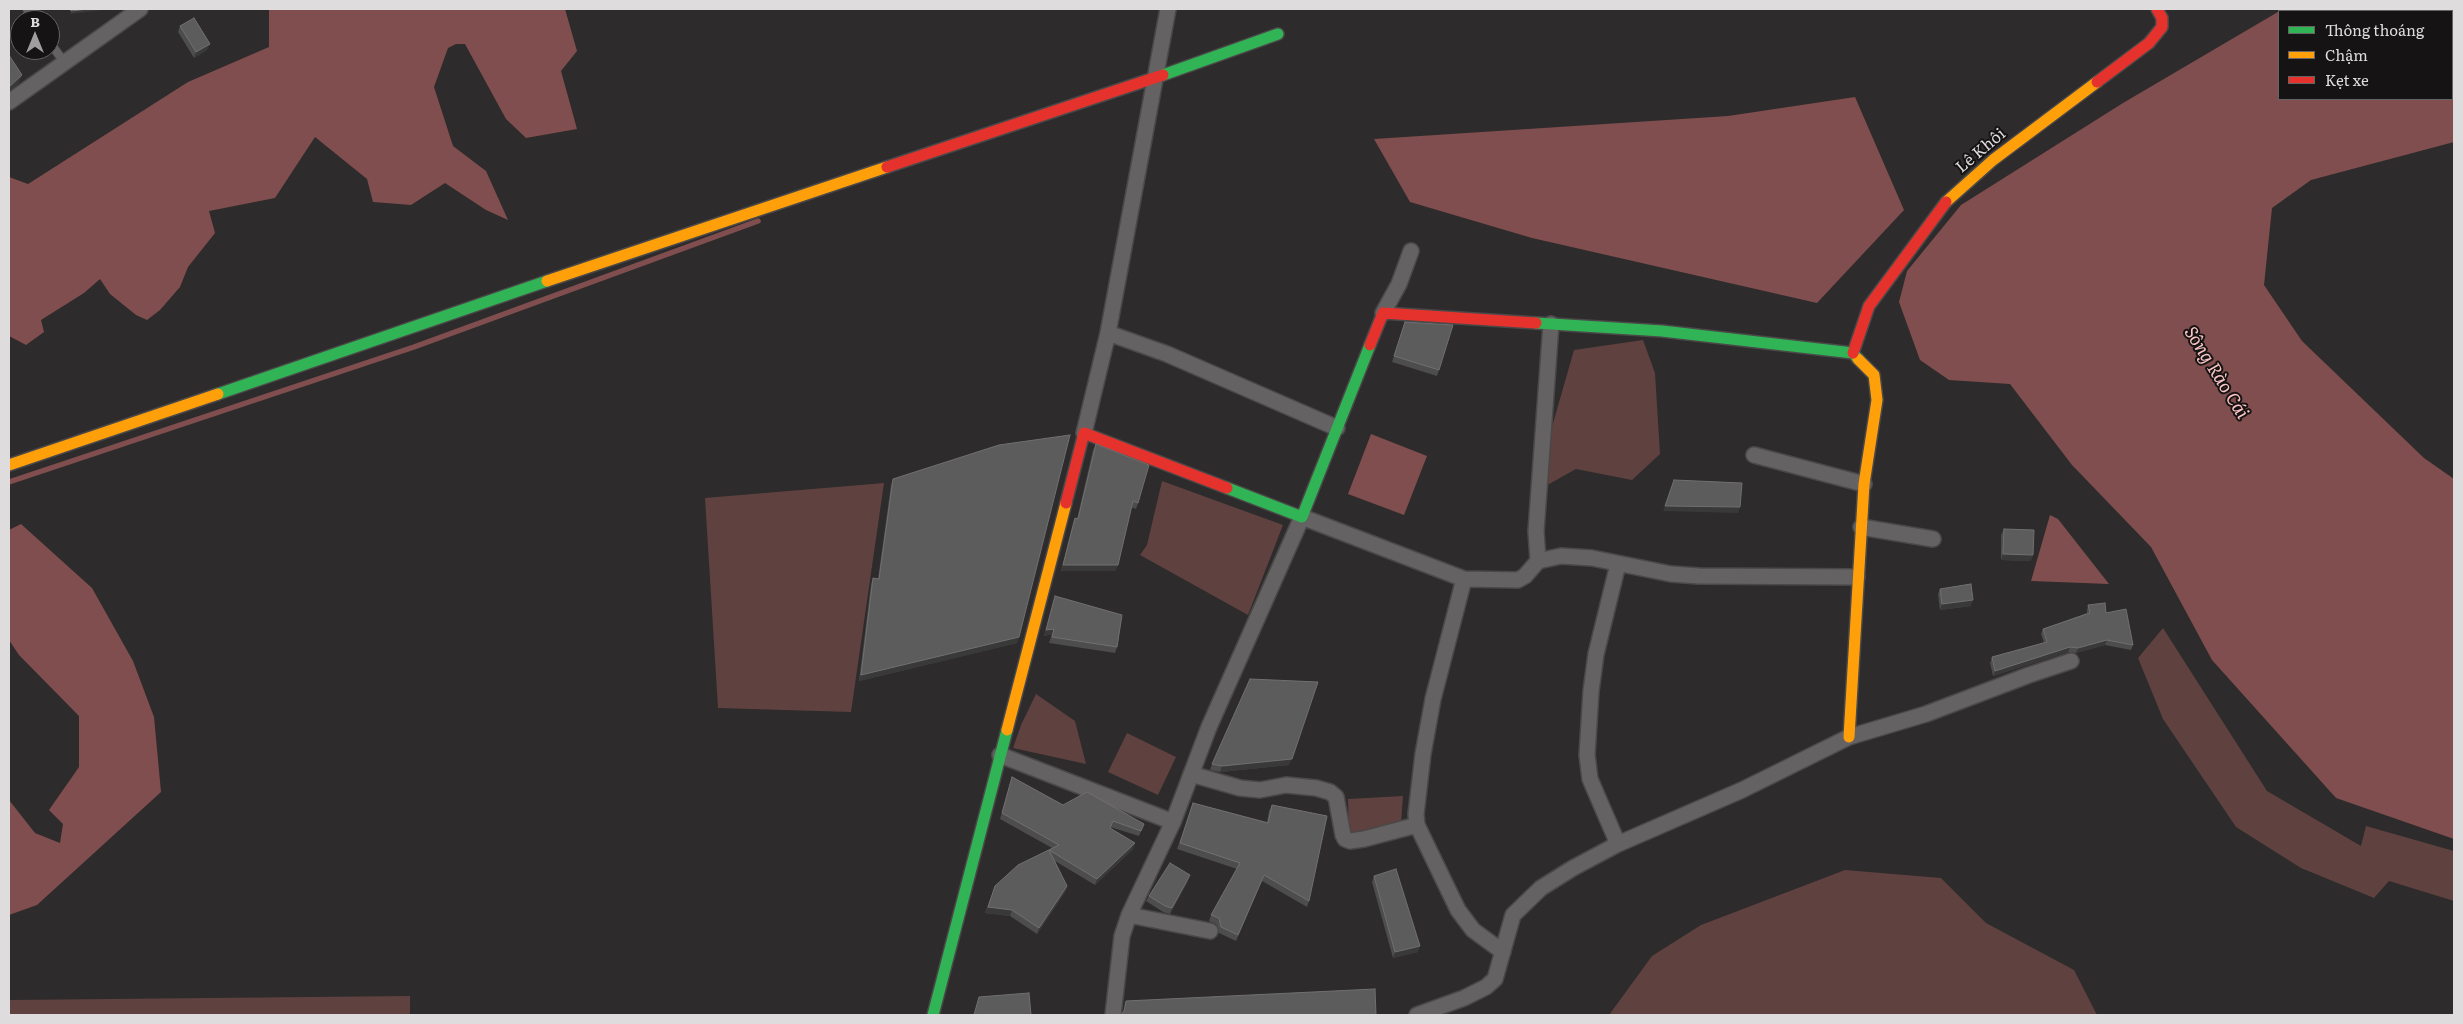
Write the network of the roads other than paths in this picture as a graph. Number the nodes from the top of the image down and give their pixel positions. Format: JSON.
{"nodes":[{"id":1,"x":140,"y":9,"type":"edge"},
{"id":2,"x":1168,"y":9,"type":"edge"},
{"id":3,"x":2157,"y":9,"type":"edge"},
{"id":4,"x":1278,"y":34,"type":"dead end"},
{"id":5,"x":60,"y":56,"type":"edge"},
{"id":6,"x":65,"y":62,"type":"junction"},
{"id":7,"x":1157,"y":77,"type":"junction"},
{"id":8,"x":9,"y":102,"type":"edge"},
{"id":9,"x":1411,"y":251,"type":"dead end"},
{"id":10,"x":1383,"y":313,"type":"junction"},
{"id":11,"x":1551,"y":324,"type":"junction"},
{"id":12,"x":1108,"y":333,"type":"junction"},
{"id":13,"x":1853,"y":353,"type":"junction"},
{"id":14,"x":1337,"y":428,"type":"junction"},
{"id":15,"x":1084,"y":433,"type":"junction"},
{"id":16,"x":1754,"y":455,"type":"dead end"},
{"id":17,"x":9,"y":465,"type":"edge"},
{"id":18,"x":1864,"y":484,"type":"junction"},
{"id":19,"x":1302,"y":517,"type":"junction"},
{"id":20,"x":1861,"y":527,"type":"junction"},
{"id":21,"x":1933,"y":539,"type":"dead end"},
{"id":22,"x":1538,"y":561,"type":"junction"},
{"id":23,"x":1618,"y":564,"type":"junction"},
{"id":24,"x":1857,"y":577,"type":"junction"},
{"id":25,"x":1464,"y":579,"type":"junction"},
{"id":26,"x":2072,"y":661,"type":"dead end"},
{"id":27,"x":1849,"y":737,"type":"junction"},
{"id":28,"x":1000,"y":755,"type":"junction"},
{"id":29,"x":1191,"y":774,"type":"junction"},
{"id":30,"x":1173,"y":822,"type":"junction"},
{"id":31,"x":1417,"y":825,"type":"junction"},
{"id":32,"x":1618,"y":844,"type":"junction"},
{"id":33,"x":1129,"y":915,"type":"junction"},
{"id":34,"x":1210,"y":931,"type":"dead end"},
{"id":35,"x":1503,"y":952,"type":"junction"},
{"id":36,"x":933,"y":1015,"type":"edge"},
{"id":37,"x":1113,"y":1015,"type":"edge"},
{"id":38,"x":1417,"y":1015,"type":"edge"}],
"edges":[{"from":1,"to":6,"type":"street"},
{"from":2,"to":7,"type":"street"},
{"from":3,"to":13,"type":"street","name":"Lê Khôi"},
{"from":4,"to":7,"type":"street"},
{"from":5,"to":6,"type":"lane"},
{"from":6,"to":8,"type":"street"},
{"from":7,"to":12,"type":"street"},
{"from":7,"to":17,"type":"street"},
{"from":9,"to":10,"type":"street"},
{"from":10,"to":11,"type":"street"},
{"from":10,"to":14,"type":"street"},
{"from":11,"to":13,"type":"street"},
{"from":11,"to":22,"type":"street"},
{"from":12,"to":14,"type":"street"},
{"from":12,"to":15,"type":"street"},
{"from":13,"to":18,"type":"street"},
{"from":14,"to":19,"type":"street"},
{"from":15,"to":19,"type":"street"},
{"from":15,"to":28,"type":"street"},
{"from":16,"to":18,"type":"street"},
{"from":18,"to":20,"type":"street"},
{"from":19,"to":25,"type":"street"},
{"from":19,"to":29,"type":"street"},
{"from":20,"to":21,"type":"street"},
{"from":20,"to":24,"type":"street"},
{"from":22,"to":23,"type":"street"},
{"from":22,"to":25,"type":"street"},
{"from":23,"to":24,"type":"street"},
{"from":23,"to":32,"type":"street"},
{"from":24,"to":27,"type":"street"},
{"from":25,"to":31,"type":"street"},
{"from":26,"to":27,"type":"street"},
{"from":27,"to":32,"type":"street"},
{"from":28,"to":30,"type":"street"},
{"from":28,"to":36,"type":"street"},
{"from":29,"to":30,"type":"street"},
{"from":29,"to":31,"type":"street"},
{"from":30,"to":33,"type":"street"},
{"from":31,"to":35,"type":"street"},
{"from":32,"to":35,"type":"street"},
{"from":33,"to":34,"type":"street"},
{"from":33,"to":37,"type":"street"},
{"from":35,"to":38,"type":"street"}]}
